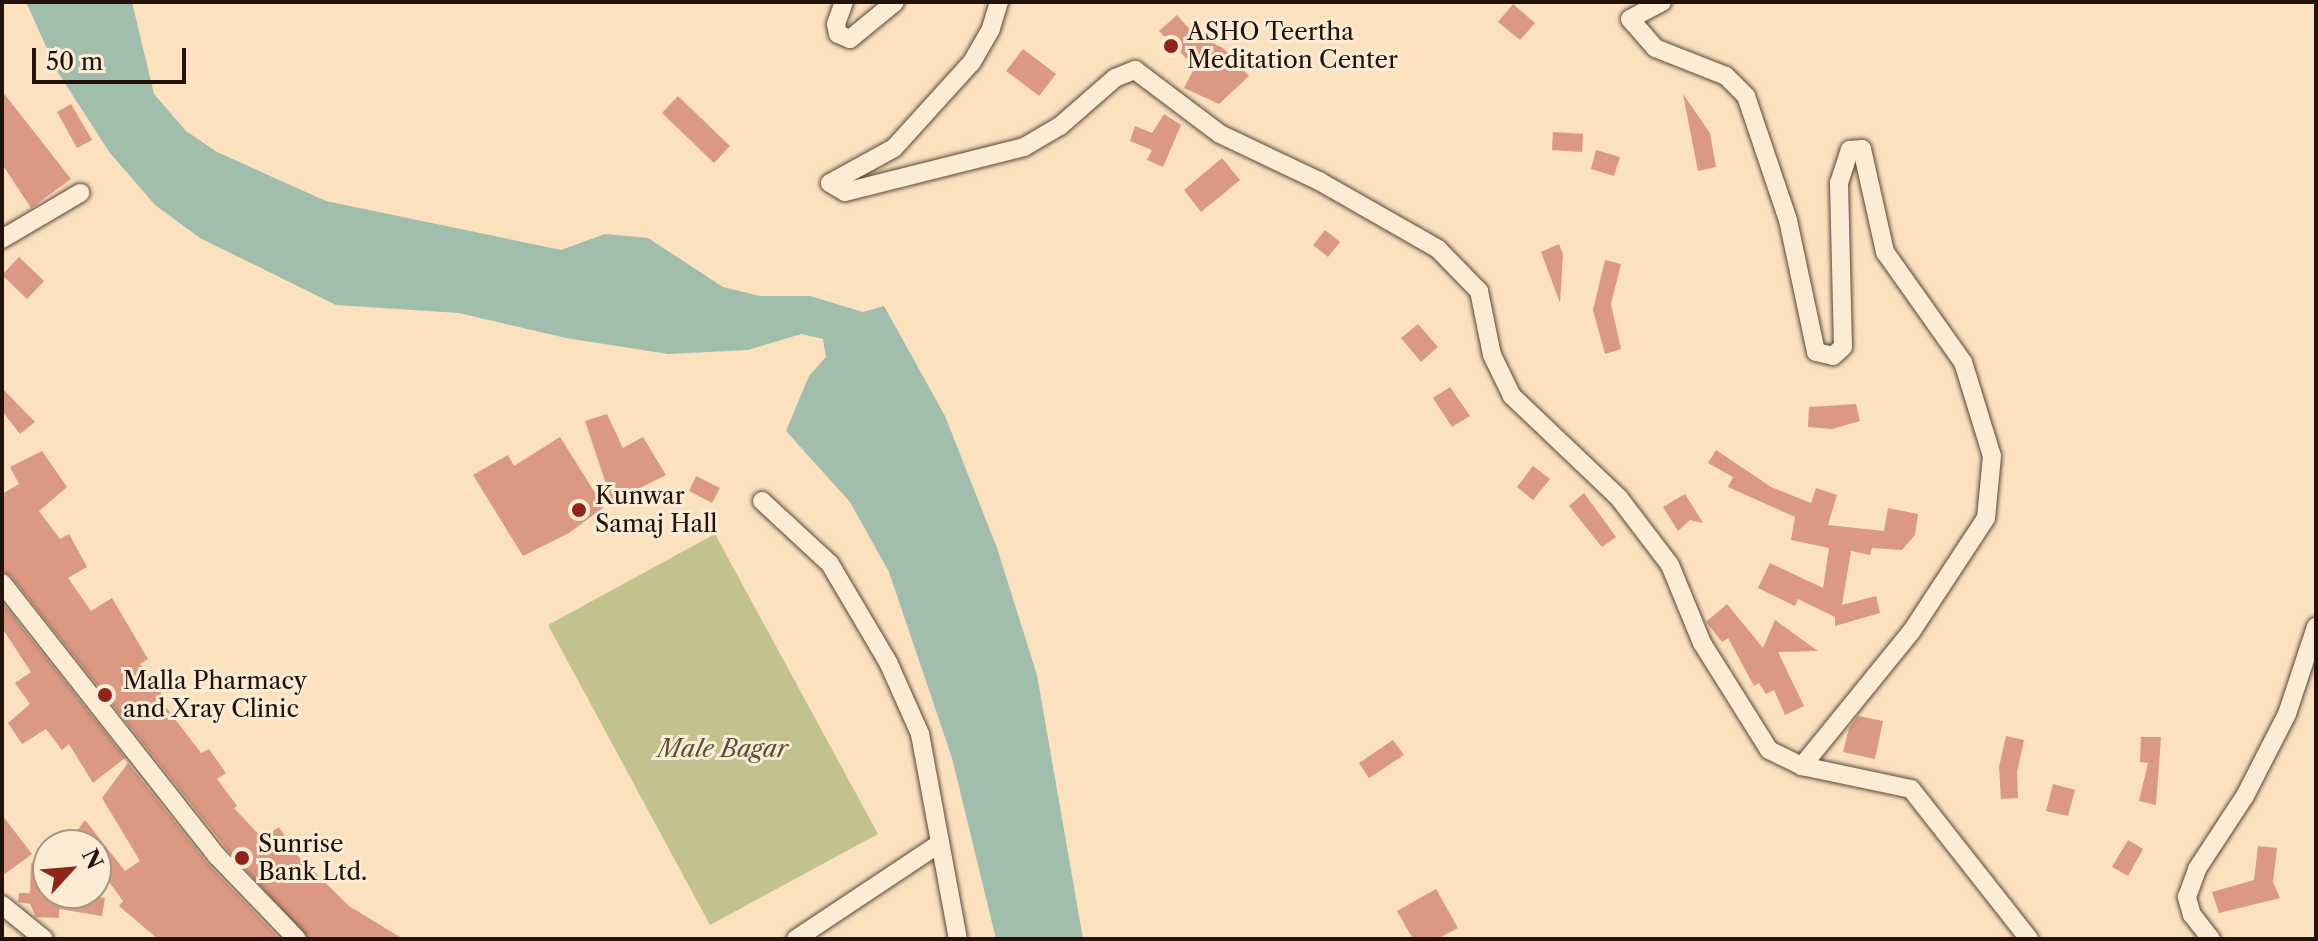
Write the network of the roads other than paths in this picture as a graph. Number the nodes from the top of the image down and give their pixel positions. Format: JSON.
{"nodes":[{"id":1,"x":844,"y":2,"type":"edge"},
{"id":2,"x":895,"y":2,"type":"edge"},
{"id":3,"x":999,"y":2,"type":"edge"},
{"id":4,"x":1662,"y":2,"type":"edge"},
{"id":5,"x":80,"y":193,"type":"dead end"},
{"id":6,"x":7,"y":231,"type":"edge"},
{"id":7,"x":762,"y":501,"type":"dead end"},
{"id":8,"x":2,"y":583,"type":"edge"},
{"id":9,"x":2316,"y":627,"type":"edge"},
{"id":10,"x":1802,"y":766,"type":"junction"},
{"id":11,"x":939,"y":844,"type":"junction"},
{"id":12,"x":2,"y":905,"type":"edge"},
{"id":13,"x":44,"y":939,"type":"edge"},
{"id":14,"x":297,"y":939,"type":"edge"},
{"id":15,"x":796,"y":939,"type":"edge"},
{"id":16,"x":958,"y":939,"type":"edge"},
{"id":17,"x":2029,"y":939,"type":"edge"},
{"id":18,"x":2211,"y":939,"type":"edge"}],
"edges":[{"from":1,"to":2,"type":"street"},
{"from":3,"to":10,"type":"street"},
{"from":4,"to":10,"type":"street"},
{"from":5,"to":6,"type":"street"},
{"from":7,"to":11,"type":"street"},
{"from":8,"to":14,"type":"street"},
{"from":9,"to":18,"type":"street"},
{"from":10,"to":17,"type":"street"},
{"from":11,"to":15,"type":"street"},
{"from":11,"to":16,"type":"street"},
{"from":12,"to":13,"type":"street"}]}
